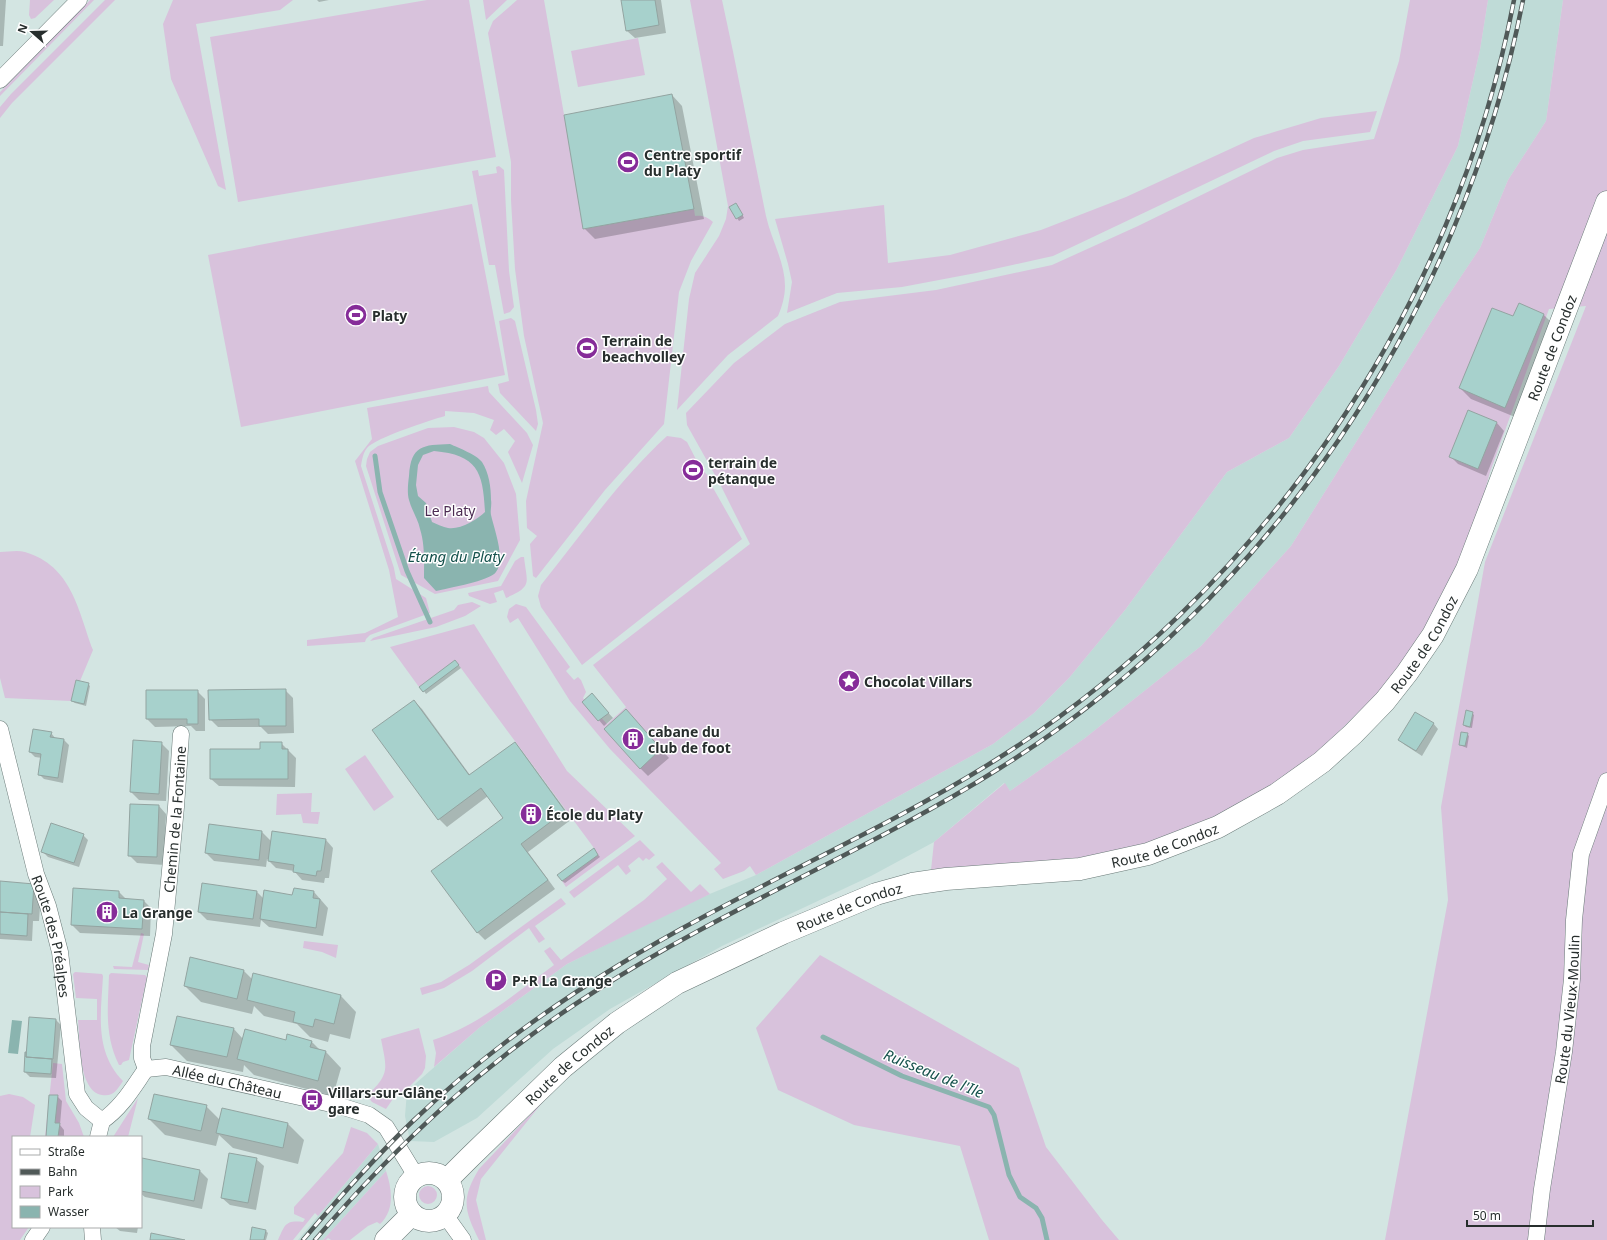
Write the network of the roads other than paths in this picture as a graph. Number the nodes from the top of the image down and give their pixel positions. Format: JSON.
{"nodes":[{"id":1,"x":79,"y":0,"type":"edge"},
{"id":2,"x":0,"y":80,"type":"edge"},
{"id":3,"x":1607,"y":202,"type":"edge"},
{"id":4,"x":0,"y":729,"type":"edge"},
{"id":5,"x":181,"y":734,"type":"dead end"},
{"id":6,"x":1607,"y":781,"type":"edge"},
{"id":7,"x":146,"y":1069,"type":"junction"},
{"id":8,"x":102,"y":1121,"type":"junction"},
{"id":9,"x":98,"y":1136,"type":"edge"},
{"id":10,"x":416,"y":1176,"type":"junction"},
{"id":11,"x":447,"y":1180,"type":"junction"},
{"id":12,"x":412,"y":1214,"type":"junction"},
{"id":13,"x":445,"y":1215,"type":"junction"},
{"id":14,"x":41,"y":1228,"type":"edge"},
{"id":15,"x":92,"y":1228,"type":"edge"},
{"id":16,"x":33,"y":1240,"type":"edge"},
{"id":17,"x":93,"y":1240,"type":"edge"},
{"id":18,"x":386,"y":1240,"type":"edge"},
{"id":19,"x":463,"y":1240,"type":"edge"},
{"id":20,"x":1536,"y":1240,"type":"edge"}],
"edges":[{"from":1,"to":2,"type":"street"},
{"from":3,"to":11,"type":"main road","name":"Route de Condoz"},
{"from":4,"to":8,"type":"street","name":"Route des Préalpes"},
{"from":5,"to":7,"type":"street","name":"Chemin de la Fontaine"},
{"from":6,"to":20,"type":"street","name":"Route du Vieux-Moulin"},
{"from":7,"to":8,"type":"street"},
{"from":7,"to":10,"type":"street","name":"Allée du Château"},
{"from":8,"to":9,"type":"street"},
{"from":10,"to":11,"type":"main road"},
{"from":10,"to":12,"type":"main road"},
{"from":11,"to":13,"type":"main road"},
{"from":12,"to":13,"type":"main road"},
{"from":12,"to":18,"type":"main road"},
{"from":13,"to":19,"type":"street"},
{"from":14,"to":16,"type":"street"},
{"from":15,"to":17,"type":"street"}]}
